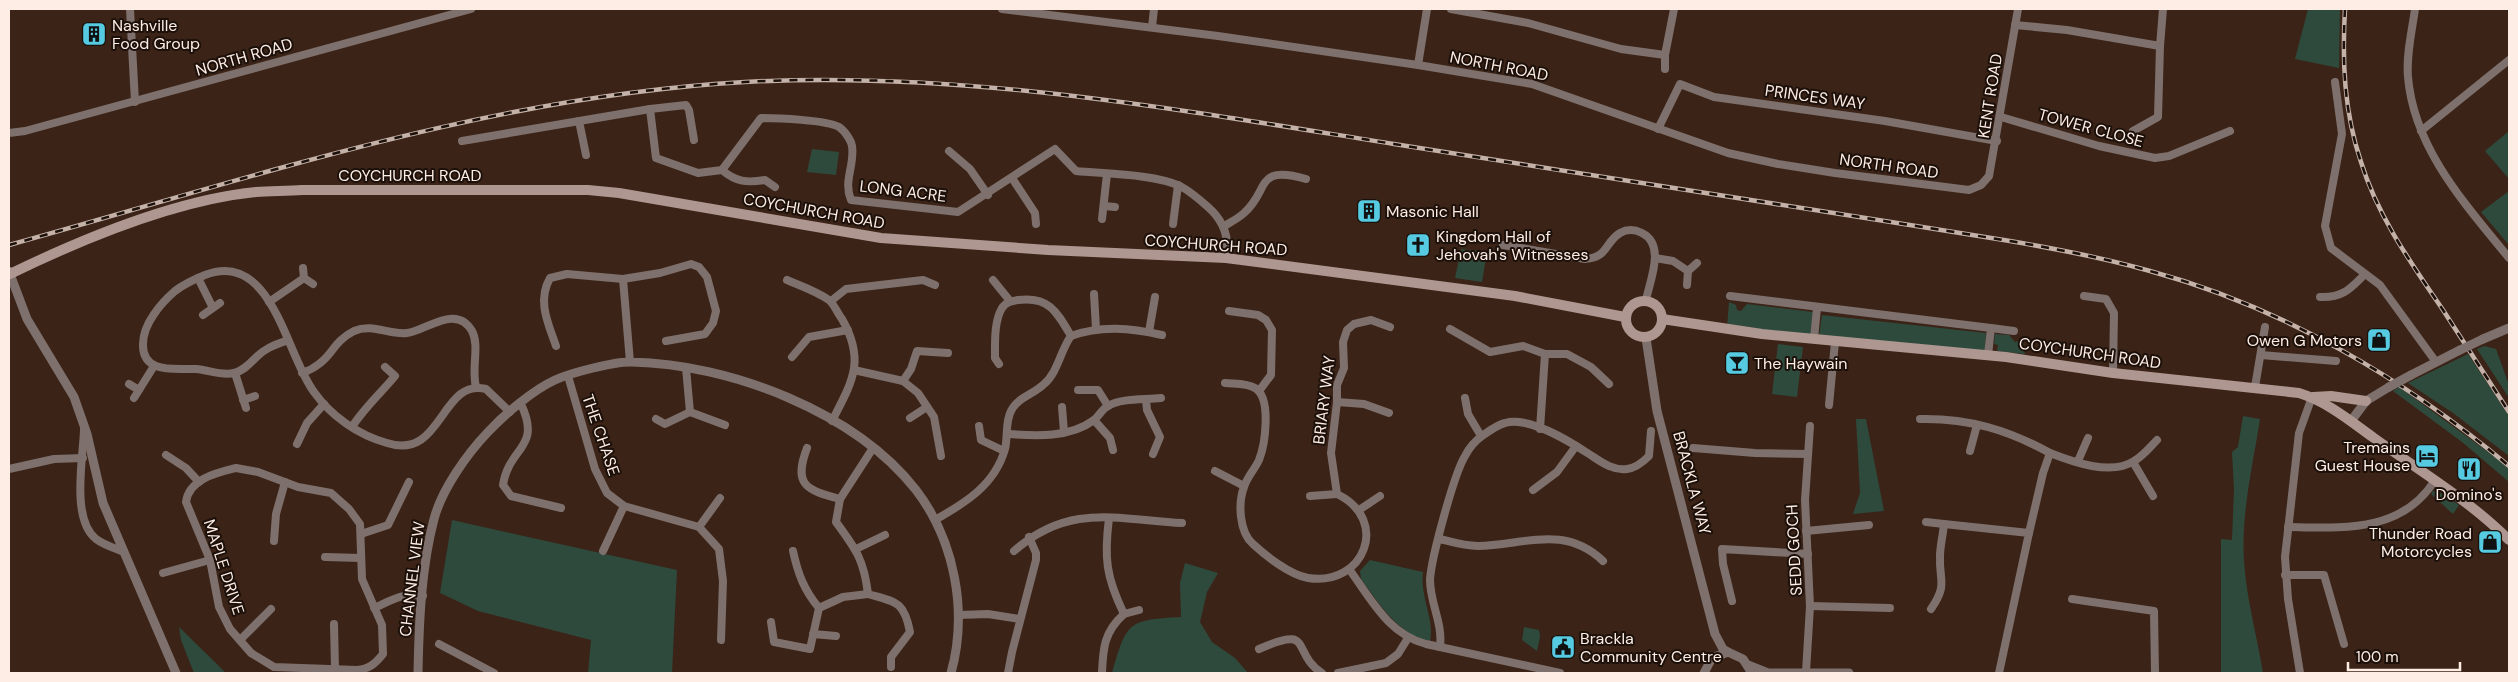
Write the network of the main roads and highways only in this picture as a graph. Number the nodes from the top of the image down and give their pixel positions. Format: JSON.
{"nodes":[{"id":1,"x":9,"y":273,"type":"edge"},
{"id":2,"x":1626,"y":317,"type":"junction"},
{"id":3,"x":1662,"y":319,"type":"junction"},
{"id":4,"x":2312,"y":397,"type":"junction"},
{"id":5,"x":2366,"y":401,"type":"road end"},
{"id":6,"x":2509,"y":540,"type":"edge"}],
"edges":[{"from":1,"to":2,"type":"main road","name":"COYCHURCH ROAD"},
{"from":2,"to":3,"type":"main road"},
{"from":2,"to":3,"type":"main road"},
{"from":3,"to":4,"type":"main road","name":"COYCHURCH ROAD"},
{"from":4,"to":5,"type":"main road"},
{"from":4,"to":6,"type":"main road","name":"COYCHURCH ROAD"}]}
